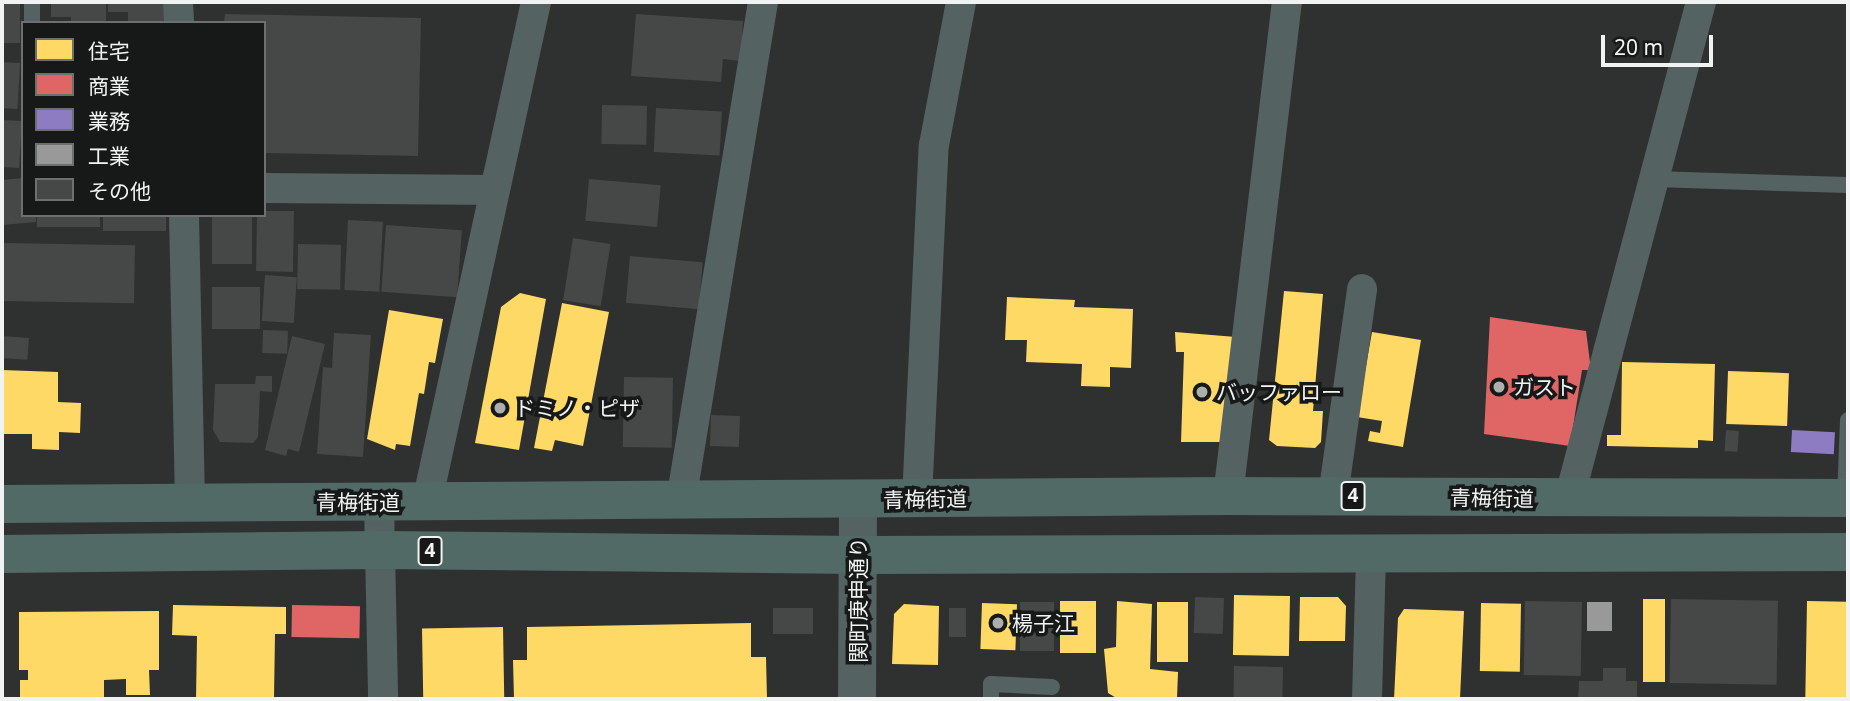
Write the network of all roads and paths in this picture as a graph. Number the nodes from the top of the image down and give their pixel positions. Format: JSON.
{"nodes":[{"id":1,"x":32,"y":2,"type":"edge"},
{"id":2,"x":178,"y":2,"type":"edge"},
{"id":3,"x":536,"y":2,"type":"edge"},
{"id":4,"x":762,"y":2,"type":"edge"},
{"id":5,"x":961,"y":2,"type":"edge"},
{"id":6,"x":1287,"y":2,"type":"edge"},
{"id":7,"x":1701,"y":2,"type":"edge"},
{"id":8,"x":32,"y":21,"type":"edge"},
{"id":9,"x":179,"y":21,"type":"edge"},
{"id":10,"x":1654,"y":179,"type":"junction"},
{"id":11,"x":1848,"y":185,"type":"edge"},
{"id":12,"x":266,"y":188,"type":"edge"},
{"id":13,"x":494,"y":190,"type":"junction"},
{"id":14,"x":184,"y":217,"type":"edge"},
{"id":15,"x":1362,"y":289,"type":"dead end"},
{"id":16,"x":1848,"y":420,"type":"edge"},
{"id":17,"x":1228,"y":496,"type":"junction"},
{"id":18,"x":1333,"y":496,"type":"junction"},
{"id":19,"x":1846,"y":498,"type":"edge"},
{"id":20,"x":917,"y":499,"type":"junction"},
{"id":21,"x":1569,"y":499,"type":"junction"},
{"id":22,"x":858,"y":500,"type":"junction"},
{"id":23,"x":681,"y":501,"type":"junction"},
{"id":24,"x":379,"y":502,"type":"junction"},
{"id":25,"x":426,"y":502,"type":"junction"},
{"id":26,"x":190,"y":503,"type":"junction"},
{"id":27,"x":2,"y":504,"type":"edge"},
{"id":28,"x":380,"y":550,"type":"junction"},
{"id":29,"x":1371,"y":552,"type":"junction"},
{"id":30,"x":1848,"y":552,"type":"edge"},
{"id":31,"x":2,"y":554,"type":"edge"},
{"id":32,"x":859,"y":555,"type":"junction"},
{"id":33,"x":1052,"y":687,"type":"dead end"},
{"id":34,"x":383,"y":699,"type":"edge"},
{"id":35,"x":858,"y":699,"type":"edge"},
{"id":36,"x":991,"y":699,"type":"edge"},
{"id":37,"x":1367,"y":699,"type":"edge"}],
"edges":[{"from":1,"to":8,"type":"lane"},
{"from":2,"to":9,"type":"street"},
{"from":3,"to":13,"type":"street"},
{"from":4,"to":23,"type":"street"},
{"from":5,"to":20,"type":"street"},
{"from":6,"to":17,"type":"street"},
{"from":7,"to":10,"type":"street"},
{"from":10,"to":11,"type":"lane"},
{"from":10,"to":21,"type":"street"},
{"from":12,"to":13,"type":"street"},
{"from":13,"to":25,"type":"street"},
{"from":14,"to":26,"type":"street"},
{"from":15,"to":18,"type":"street"},
{"from":16,"to":19,"type":"lane"},
{"from":17,"to":18,"type":"main road","name":"青梅街道","number":"4"},
{"from":17,"to":20,"type":"main road","name":"青梅街道","number":"4"},
{"from":18,"to":21,"type":"main road","name":"青梅街道","number":"4"},
{"from":19,"to":21,"type":"main road","name":"青梅街道","number":"4"},
{"from":20,"to":22,"type":"main road","name":"青梅街道","number":"4"},
{"from":22,"to":23,"type":"main road","name":"青梅街道","number":"4"},
{"from":22,"to":32,"type":"street","name":"関町庚申通り"},
{"from":23,"to":25,"type":"main road","name":"青梅街道","number":"4"},
{"from":24,"to":25,"type":"main road","name":"青梅街道","number":"4"},
{"from":24,"to":26,"type":"main road","name":"青梅街道","number":"4"},
{"from":24,"to":28,"type":"street"},
{"from":26,"to":27,"type":"main road","name":"青梅街道","number":"4"},
{"from":28,"to":31,"type":"main road","number":"4"},
{"from":28,"to":32,"type":"main road","number":"4"},
{"from":28,"to":34,"type":"street"},
{"from":29,"to":30,"type":"main road","number":"4"},
{"from":29,"to":32,"type":"main road","number":"4"},
{"from":29,"to":37,"type":"street"},
{"from":32,"to":35,"type":"street","name":"関町庚申通り"},
{"from":33,"to":36,"type":"lane"}]}
